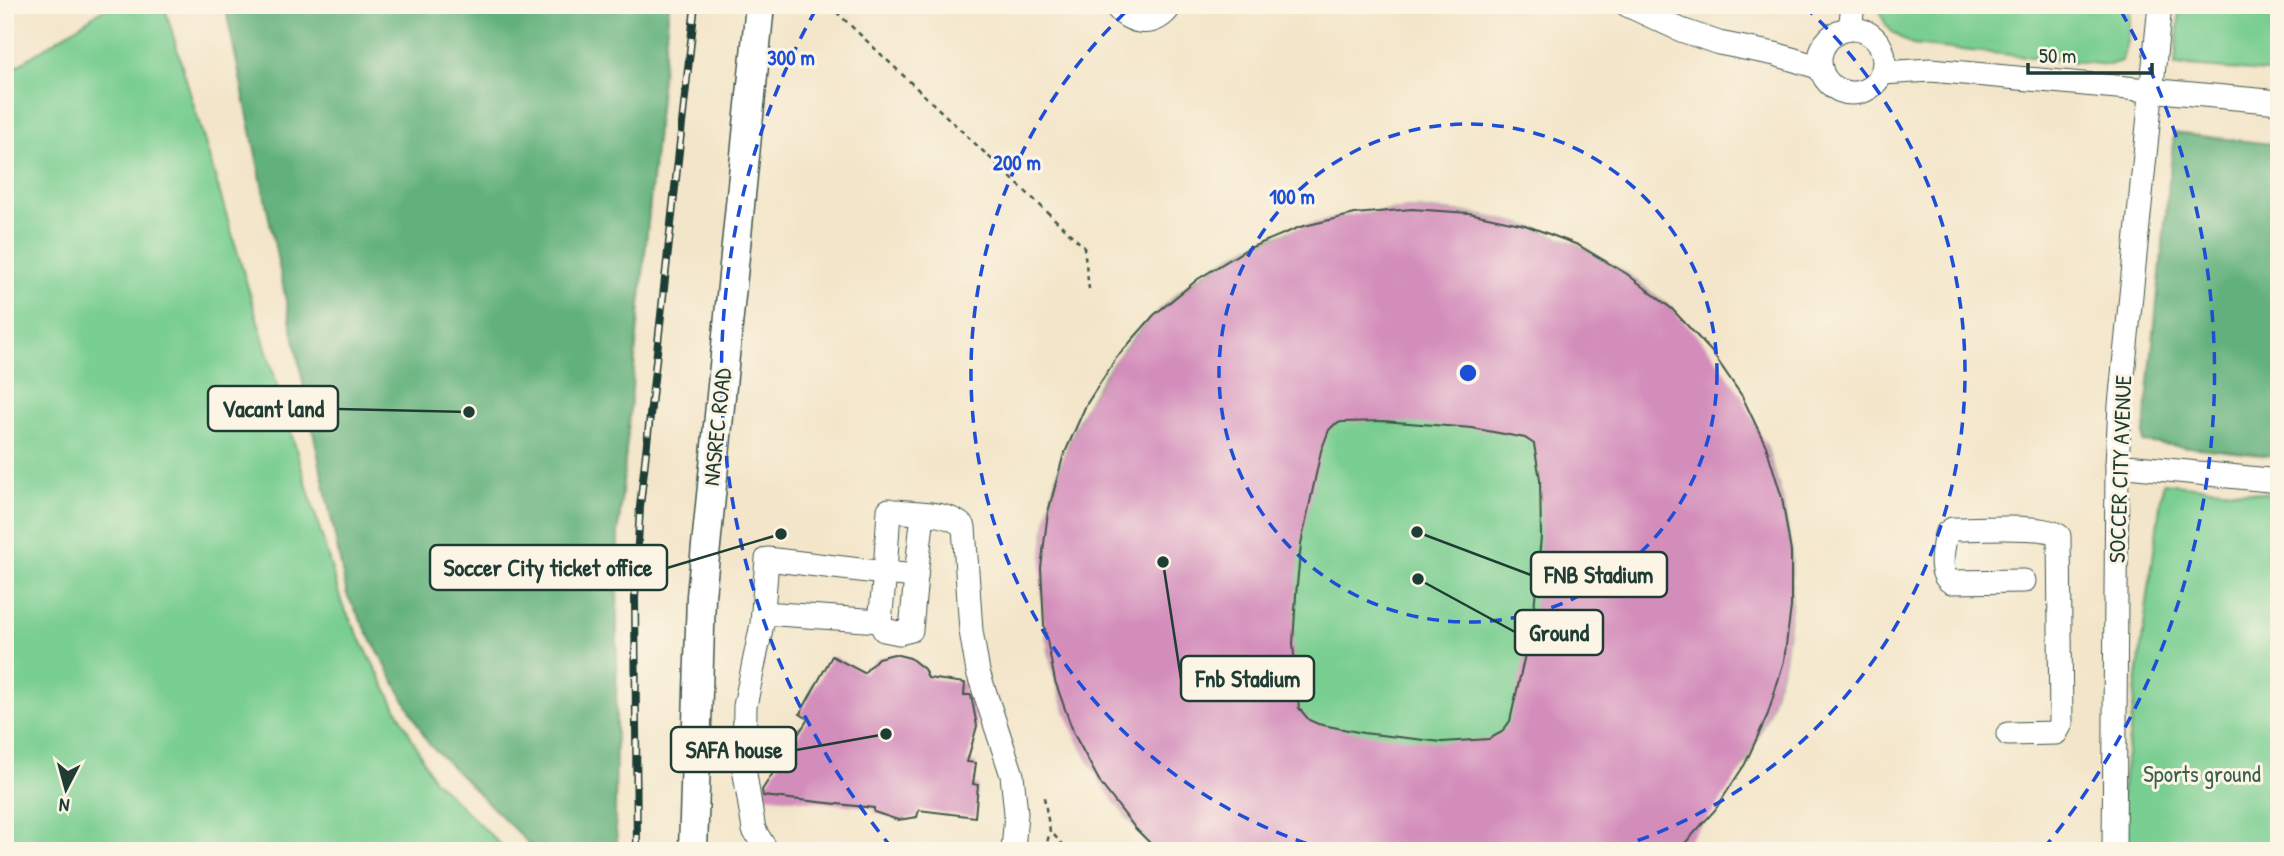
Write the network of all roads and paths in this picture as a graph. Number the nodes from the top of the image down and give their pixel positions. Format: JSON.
{"nodes":[{"id":1,"x":760,"y":5,"type":"edge"},
{"id":2,"x":830,"y":5,"type":"edge"},
{"id":3,"x":1115,"y":5,"type":"edge"},
{"id":4,"x":1171,"y":5,"type":"edge"},
{"id":5,"x":1627,"y":5,"type":"edge"},
{"id":6,"x":1853,"y":5,"type":"edge"},
{"id":7,"x":2160,"y":5,"type":"edge"},
{"id":8,"x":1850,"y":29,"type":"junction"},
{"id":9,"x":1822,"y":57,"type":"junction"},
{"id":10,"x":1883,"y":62,"type":"junction"},
{"id":11,"x":2153,"y":89,"type":"junction"},
{"id":12,"x":2279,"y":102,"type":"edge"},
{"id":13,"x":1089,"y":289,"type":"dead end"},
{"id":14,"x":2117,"y":465,"type":"junction"},
{"id":15,"x":2279,"y":481,"type":"edge"},
{"id":16,"x":923,"y":514,"type":"junction"},
{"id":17,"x":885,"y":573,"type":"junction"},
{"id":18,"x":916,"y":576,"type":"junction"},
{"id":19,"x":2024,"y":581,"type":"dead end"},
{"id":20,"x":763,"y":613,"type":"junction"},
{"id":21,"x":880,"y":621,"type":"junction"},
{"id":22,"x":2008,"y":734,"type":"dead end"},
{"id":23,"x":1044,"y":797,"type":"dead end"},
{"id":24,"x":1050,"y":831,"type":"junction"},
{"id":25,"x":693,"y":851,"type":"edge"},
{"id":26,"x":767,"y":851,"type":"edge"},
{"id":27,"x":1013,"y":851,"type":"edge"},
{"id":28,"x":1045,"y":851,"type":"edge"},
{"id":29,"x":1069,"y":851,"type":"edge"},
{"id":30,"x":2113,"y":851,"type":"edge"}],
"edges":[{"from":1,"to":25,"type":"main road","name":"NASREC ROAD"},
{"from":2,"to":13,"type":"path"},
{"from":3,"to":4,"type":"street"},
{"from":5,"to":9,"type":"street"},
{"from":6,"to":8,"type":"street"},
{"from":7,"to":11,"type":"street","name":"SOCCER CITY AVENUE"},
{"from":8,"to":9,"type":"street"},
{"from":8,"to":10,"type":"street"},
{"from":9,"to":10,"type":"street"},
{"from":10,"to":11,"type":"street"},
{"from":11,"to":12,"type":"street"},
{"from":11,"to":14,"type":"street","name":"SOCCER CITY AVENUE"},
{"from":14,"to":15,"type":"street"},
{"from":14,"to":30,"type":"street","name":"SOCCER CITY AVENUE"},
{"from":16,"to":17,"type":"street"},
{"from":16,"to":18,"type":"street"},
{"from":16,"to":27,"type":"street"},
{"from":17,"to":18,"type":"street"},
{"from":17,"to":20,"type":"street"},
{"from":17,"to":21,"type":"street"},
{"from":18,"to":21,"type":"street"},
{"from":19,"to":22,"type":"street"},
{"from":20,"to":21,"type":"street"},
{"from":20,"to":26,"type":"street"},
{"from":23,"to":24,"type":"path"},
{"from":24,"to":28,"type":"path"},
{"from":24,"to":29,"type":"path"}]}
